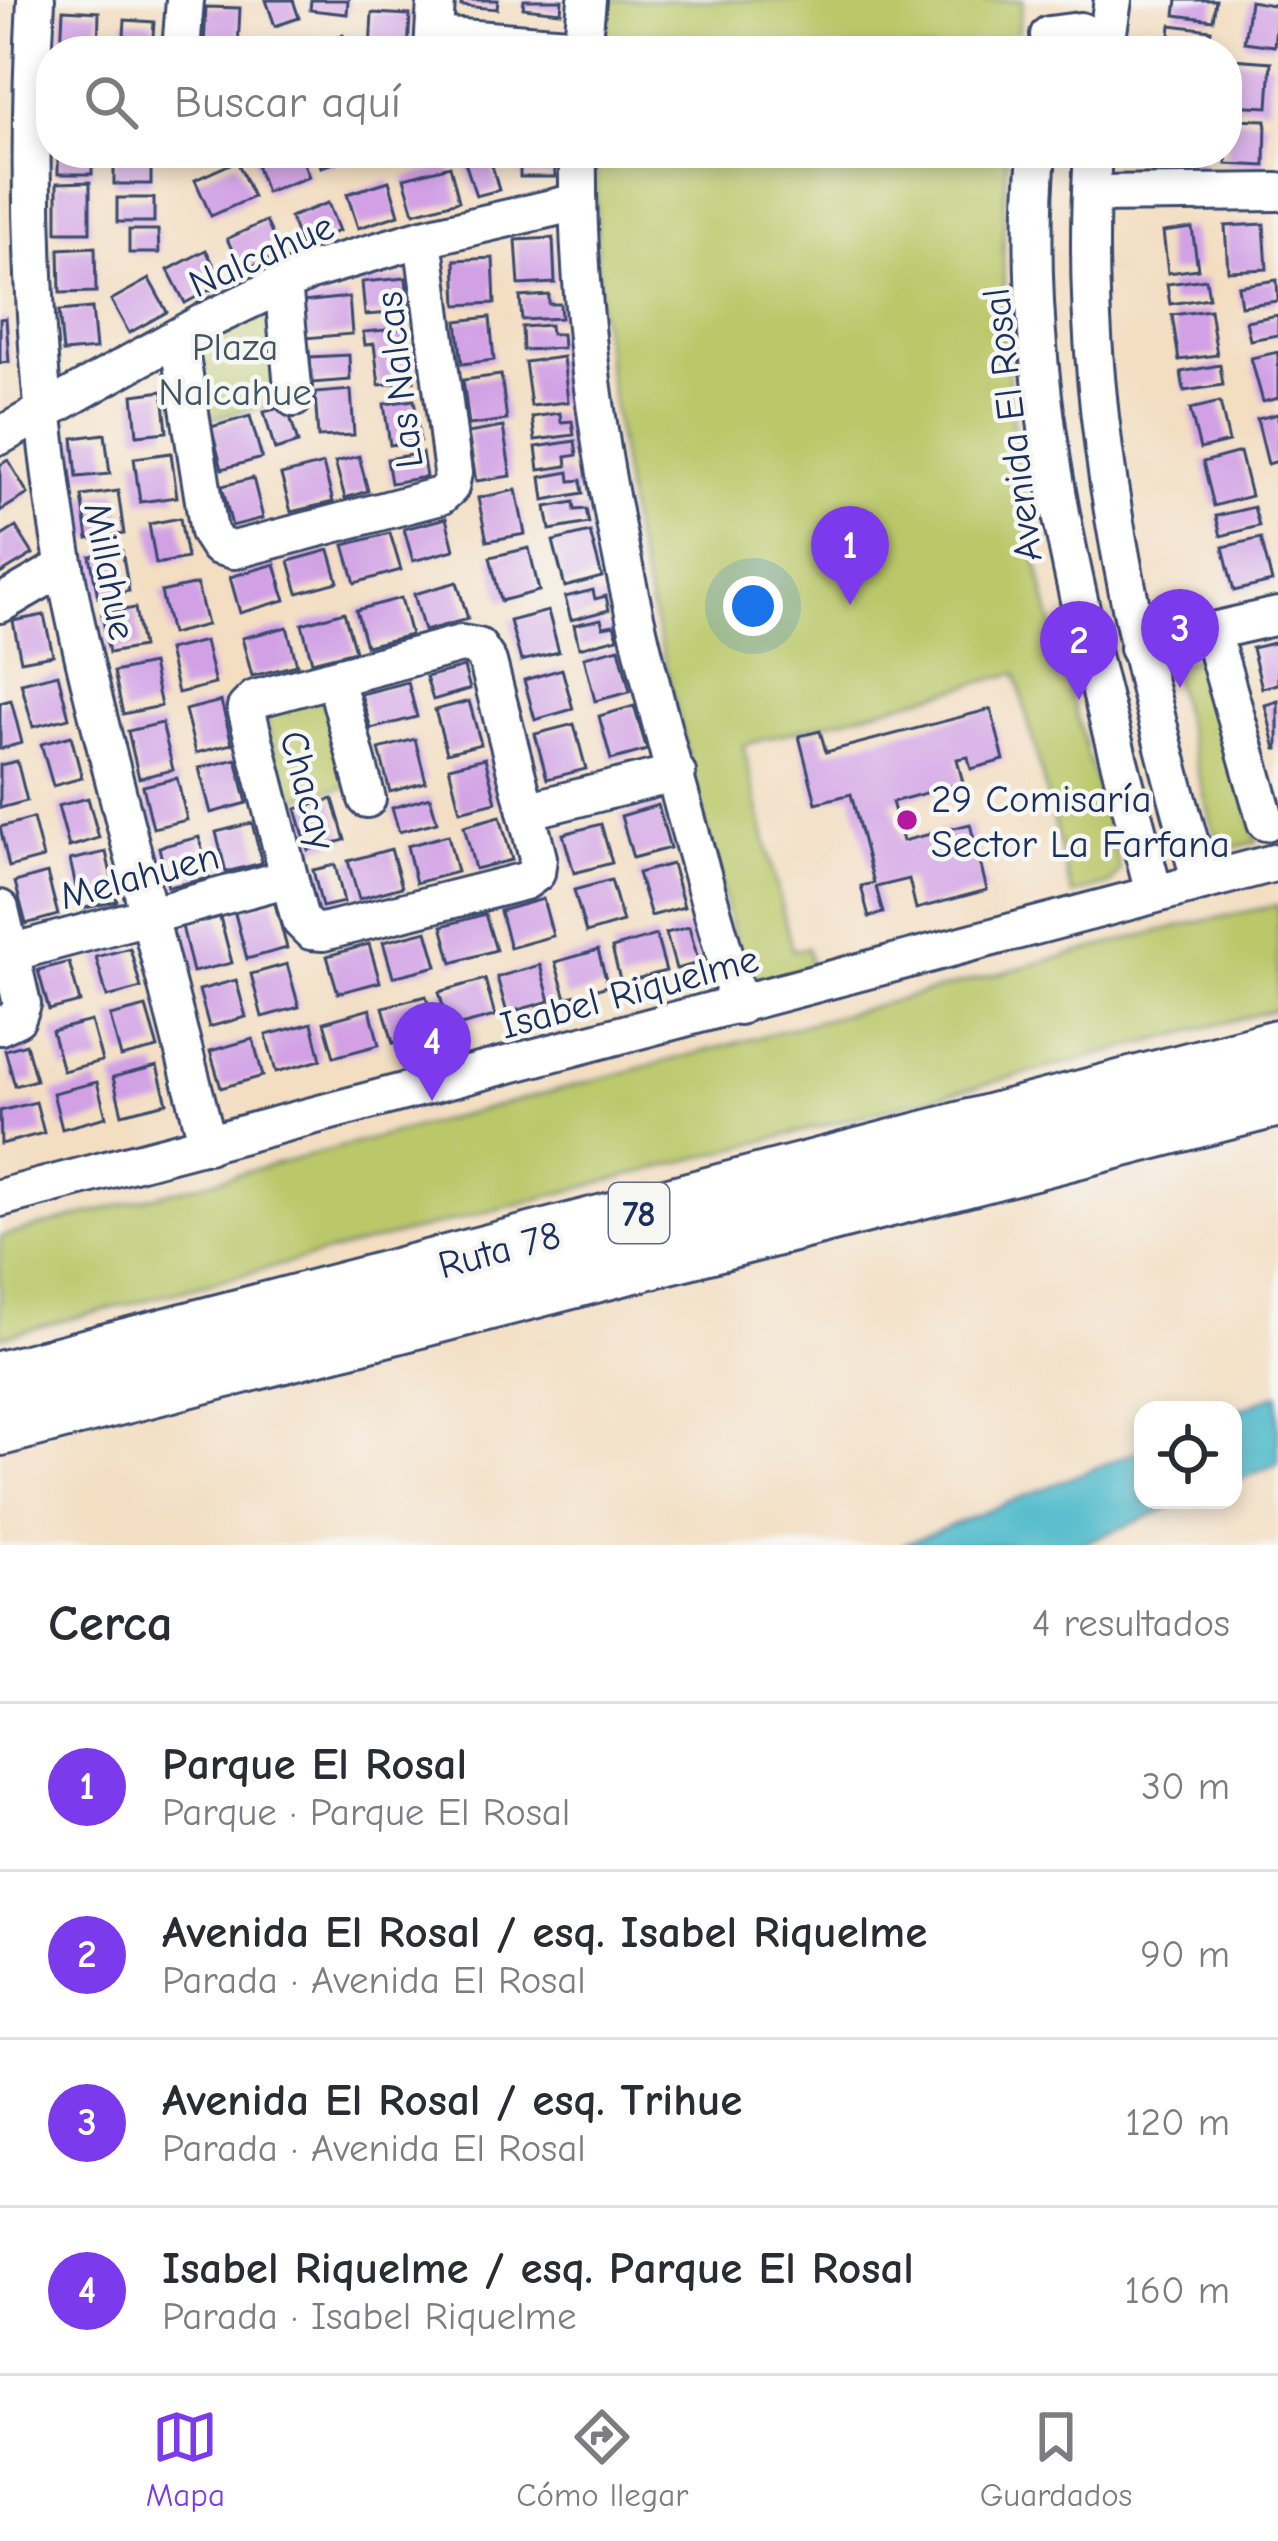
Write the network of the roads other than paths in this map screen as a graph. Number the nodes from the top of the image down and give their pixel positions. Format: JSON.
{"nodes":[{"id":1,"x":36,"y":0,"type":"edge"},
{"id":2,"x":185,"y":0,"type":"edge"},
{"id":3,"x":587,"y":0,"type":"edge"},
{"id":4,"x":1113,"y":0,"type":"edge"},
{"id":5,"x":1050,"y":28,"type":"edge"},
{"id":6,"x":434,"y":29,"type":"edge"},
{"id":7,"x":182,"y":36,"type":"edge"},
{"id":8,"x":486,"y":36,"type":"edge"},
{"id":9,"x":583,"y":36,"type":"edge"},
{"id":10,"x":1088,"y":36,"type":"edge"},
{"id":11,"x":1108,"y":36,"type":"edge"},
{"id":12,"x":578,"y":168,"type":"edge"},
{"id":13,"x":1037,"y":168,"type":"edge"},
{"id":14,"x":1092,"y":168,"type":"edge"},
{"id":15,"x":1278,"y":192,"type":"edge"},
{"id":16,"x":1091,"y":194,"type":"junction"},
{"id":17,"x":578,"y":202,"type":"junction"},
{"id":18,"x":423,"y":238,"type":"junction"},
{"id":19,"x":283,"y":283,"type":"junction"},
{"id":20,"x":178,"y":338,"type":"junction"},
{"id":21,"x":1093,"y":340,"type":"junction"},
{"id":22,"x":1037,"y":343,"type":"junction"},
{"id":23,"x":294,"y":398,"type":"dead end"},
{"id":24,"x":44,"y":410,"type":"junction"},
{"id":25,"x":0,"y":436,"type":"edge"},
{"id":26,"x":65,"y":566,"type":"junction"},
{"id":27,"x":0,"y":604,"type":"edge"},
{"id":28,"x":1278,"y":616,"type":"edge"},
{"id":29,"x":1212,"y":634,"type":"junction"},
{"id":30,"x":1138,"y":649,"type":"junction"},
{"id":31,"x":335,"y":678,"type":"junction"},
{"id":32,"x":677,"y":773,"type":"junction"},
{"id":33,"x":368,"y":800,"type":"dead end"},
{"id":34,"x":526,"y":811,"type":"junction"},
{"id":35,"x":1266,"y":822,"type":"dead end"},
{"id":36,"x":1278,"y":862,"type":"edge"},
{"id":37,"x":289,"y":878,"type":"junction"},
{"id":38,"x":1201,"y":882,"type":"junction"},
{"id":39,"x":1154,"y":893,"type":"junction"},
{"id":40,"x":0,"y":909,"type":"edge"},
{"id":41,"x":149,"y":914,"type":"junction"},
{"id":42,"x":10,"y":953,"type":"junction"},
{"id":43,"x":739,"y":1006,"type":"junction"},
{"id":44,"x":0,"y":1026,"type":"edge"},
{"id":45,"x":1278,"y":1047,"type":"edge"},
{"id":46,"x":1278,"y":1099,"type":"edge"},
{"id":47,"x":208,"y":1144,"type":"junction"},
{"id":48,"x":0,"y":1198,"type":"edge"},
{"id":49,"x":0,"y":1379,"type":"edge"},
{"id":50,"x":0,"y":1428,"type":"edge"}],
"edges":[{"from":1,"to":24,"type":"street","name":"Millahue"},
{"from":2,"to":7,"type":"street"},
{"from":3,"to":9,"type":"street"},
{"from":4,"to":11,"type":"street"},
{"from":5,"to":10,"type":"street"},
{"from":6,"to":8,"type":"street"},
{"from":12,"to":17,"type":"street"},
{"from":13,"to":22,"type":"street","name":"Avenida El Rosal"},
{"from":14,"to":16,"type":"street"},
{"from":15,"to":16,"type":"street"},
{"from":16,"to":21,"type":"street"},
{"from":17,"to":18,"type":"street","name":"Nalcahue"},
{"from":17,"to":32,"type":"street"},
{"from":18,"to":19,"type":"street","name":"Nalcahue"},
{"from":18,"to":20,"type":"street","name":"Las Nalcas"},
{"from":19,"to":20,"type":"street","name":"Nalcahue"},
{"from":19,"to":23,"type":"street"},
{"from":20,"to":24,"type":"street","name":"Nalcahue"},
{"from":21,"to":22,"type":"street"},
{"from":21,"to":30,"type":"street"},
{"from":22,"to":39,"type":"street","name":"Avenida El Rosal"},
{"from":24,"to":25,"type":"street","name":"Nalcahue"},
{"from":24,"to":26,"type":"street","name":"Millahue"},
{"from":26,"to":27,"type":"street"},
{"from":26,"to":41,"type":"street","name":"Millahue"},
{"from":28,"to":29,"type":"street"},
{"from":29,"to":30,"type":"street"},
{"from":29,"to":35,"type":"street"},
{"from":30,"to":38,"type":"street"},
{"from":31,"to":33,"type":"street"},
{"from":31,"to":34,"type":"street","name":"Chacay"},
{"from":31,"to":37,"type":"street","name":"Chacay"},
{"from":32,"to":34,"type":"street"},
{"from":32,"to":43,"type":"street"},
{"from":34,"to":37,"type":"street","name":"Chacay"},
{"from":36,"to":38,"type":"street","name":"Isabel Riquelme"},
{"from":37,"to":41,"type":"street","name":"Melahuen"},
{"from":38,"to":39,"type":"street","name":"Isabel Riquelme"},
{"from":39,"to":43,"type":"street","name":"Isabel Riquelme"},
{"from":40,"to":42,"type":"street"},
{"from":41,"to":42,"type":"street","name":"Melahuen"},
{"from":41,"to":47,"type":"street","name":"Millahue"},
{"from":42,"to":44,"type":"street"},
{"from":43,"to":47,"type":"street","name":"Isabel Riquelme"},
{"from":45,"to":49,"type":"highway","name":"Ruta 78","number":"78"},
{"from":46,"to":50,"type":"highway","name":"Ruta 78","number":"78"},
{"from":47,"to":48,"type":"street","name":"Isabel Riquelme"}]}
